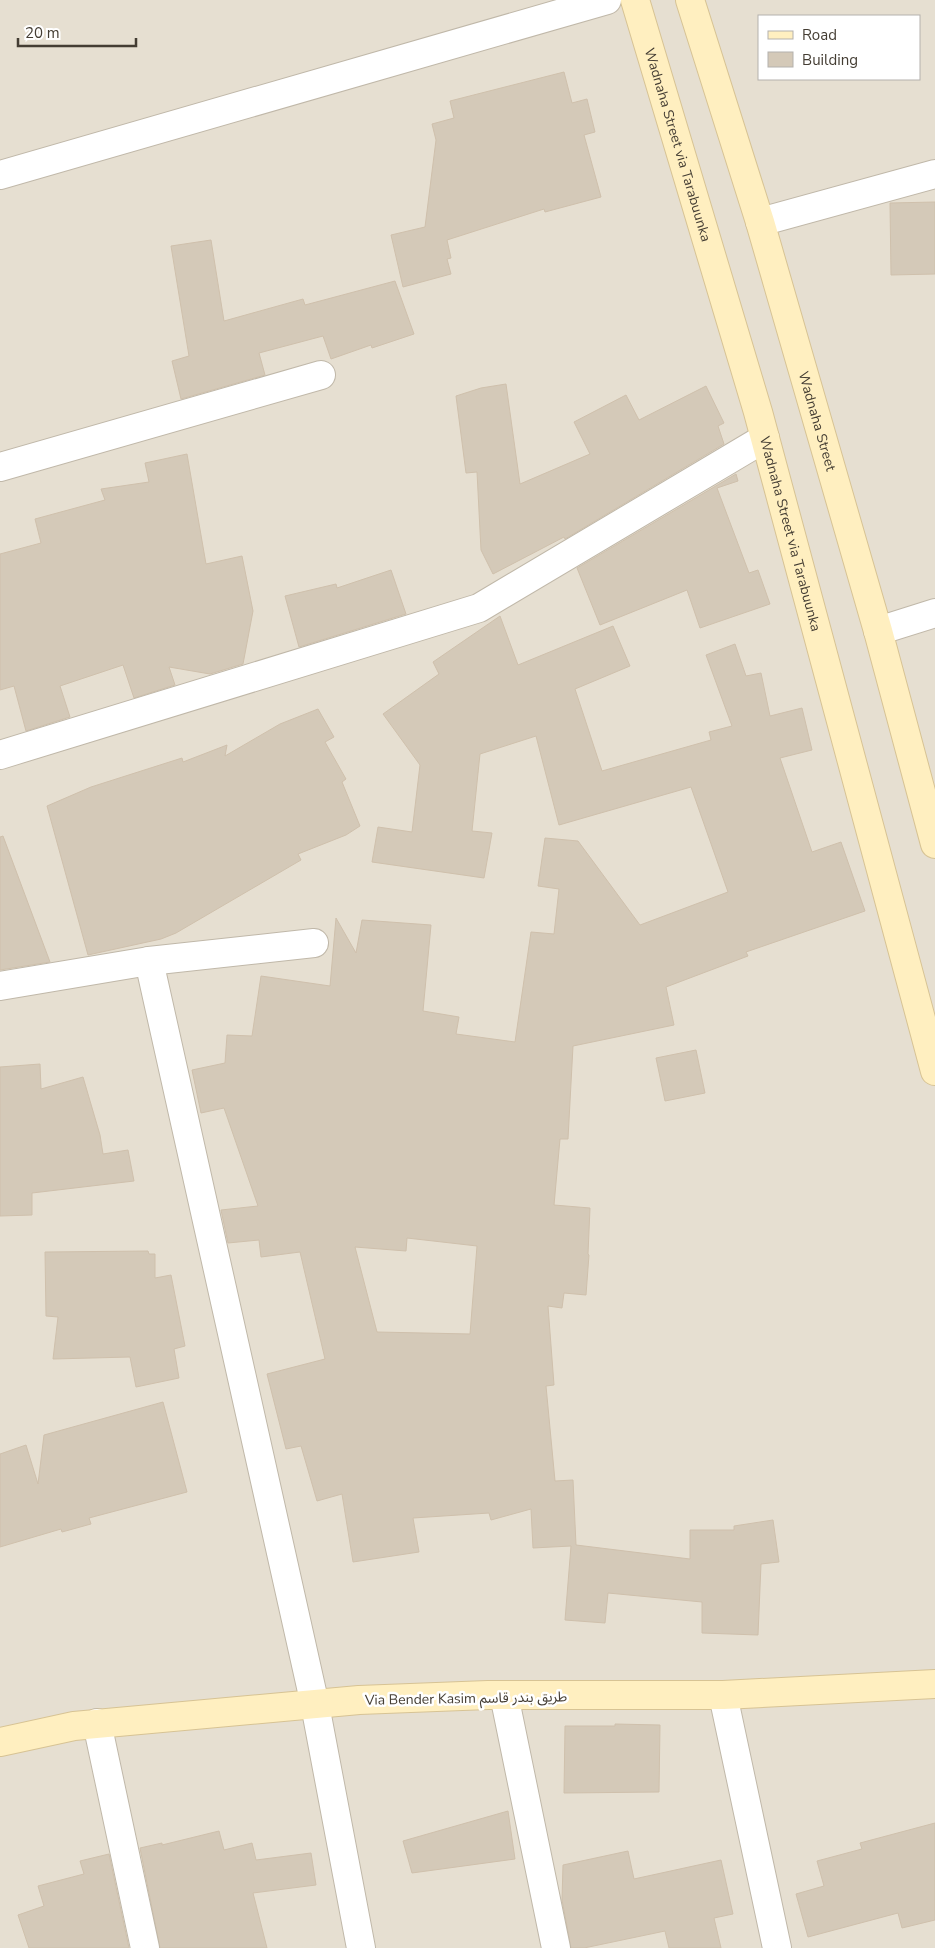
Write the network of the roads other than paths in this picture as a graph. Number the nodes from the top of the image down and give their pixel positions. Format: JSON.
{"nodes":[{"id":1,"x":607,"y":0,"type":"edge"},
{"id":2,"x":635,"y":0,"type":"edge"},
{"id":3,"x":690,"y":0,"type":"edge"},
{"id":4,"x":935,"y":174,"type":"edge"},
{"id":5,"x":0,"y":175,"type":"edge"},
{"id":6,"x":760,"y":222,"type":"junction"},
{"id":7,"x":321,"y":375,"type":"dead end"},
{"id":8,"x":765,"y":438,"type":"junction"},
{"id":9,"x":0,"y":467,"type":"edge"},
{"id":10,"x":935,"y":613,"type":"edge"},
{"id":11,"x":878,"y":631,"type":"junction"},
{"id":12,"x":0,"y":755,"type":"edge"},
{"id":13,"x":930,"y":803,"type":"edge"},
{"id":14,"x":935,"y":844,"type":"edge"},
{"id":15,"x":314,"y":943,"type":"dead end"},
{"id":16,"x":149,"y":961,"type":"junction"},
{"id":17,"x":0,"y":986,"type":"edge"},
{"id":18,"x":935,"y":1071,"type":"edge"},
{"id":19,"x":935,"y":1684,"type":"edge"},
{"id":20,"x":504,"y":1695,"type":"junction"},
{"id":21,"x":723,"y":1695,"type":"junction"},
{"id":22,"x":315,"y":1705,"type":"junction"},
{"id":23,"x":97,"y":1723,"type":"junction"},
{"id":24,"x":0,"y":1742,"type":"edge"},
{"id":25,"x":145,"y":1948,"type":"edge"},
{"id":26,"x":361,"y":1948,"type":"edge"},
{"id":27,"x":556,"y":1948,"type":"edge"},
{"id":28,"x":778,"y":1948,"type":"edge"}],
"edges":[{"from":1,"to":5,"type":"street"},
{"from":2,"to":8,"type":"main road","name":"Wadnaha Street via Tarabuunka"},
{"from":3,"to":6,"type":"main road","name":"Wadnaha Street"},
{"from":4,"to":6,"type":"street"},
{"from":6,"to":11,"type":"main road","name":"Wadnaha Street"},
{"from":7,"to":9,"type":"street"},
{"from":8,"to":12,"type":"street"},
{"from":8,"to":18,"type":"main road","name":"Wadnaha Street via Tarabuunka"},
{"from":10,"to":11,"type":"street"},
{"from":11,"to":13,"type":"main road","name":"Wadnaha Street"},
{"from":13,"to":14,"type":"main road","name":"Wadnaha Street"},
{"from":15,"to":16,"type":"street"},
{"from":16,"to":17,"type":"street"},
{"from":16,"to":22,"type":"street"},
{"from":19,"to":21,"type":"main road","name":"Via Bender Kasim طريق بندر قاسم"},
{"from":20,"to":21,"type":"main road","name":"Via Bender Kasim طريق بندر قاسم"},
{"from":20,"to":22,"type":"main road","name":"Via Bender Kasim طريق بندر قاسم"},
{"from":20,"to":27,"type":"street"},
{"from":21,"to":28,"type":"street"},
{"from":22,"to":23,"type":"main road","name":"Via Bender Kasim طريق بندر قاسم"},
{"from":22,"to":26,"type":"street"},
{"from":23,"to":24,"type":"main road","name":"Via Bender Kasim طريق بندر قاسم"},
{"from":23,"to":25,"type":"street"}]}
